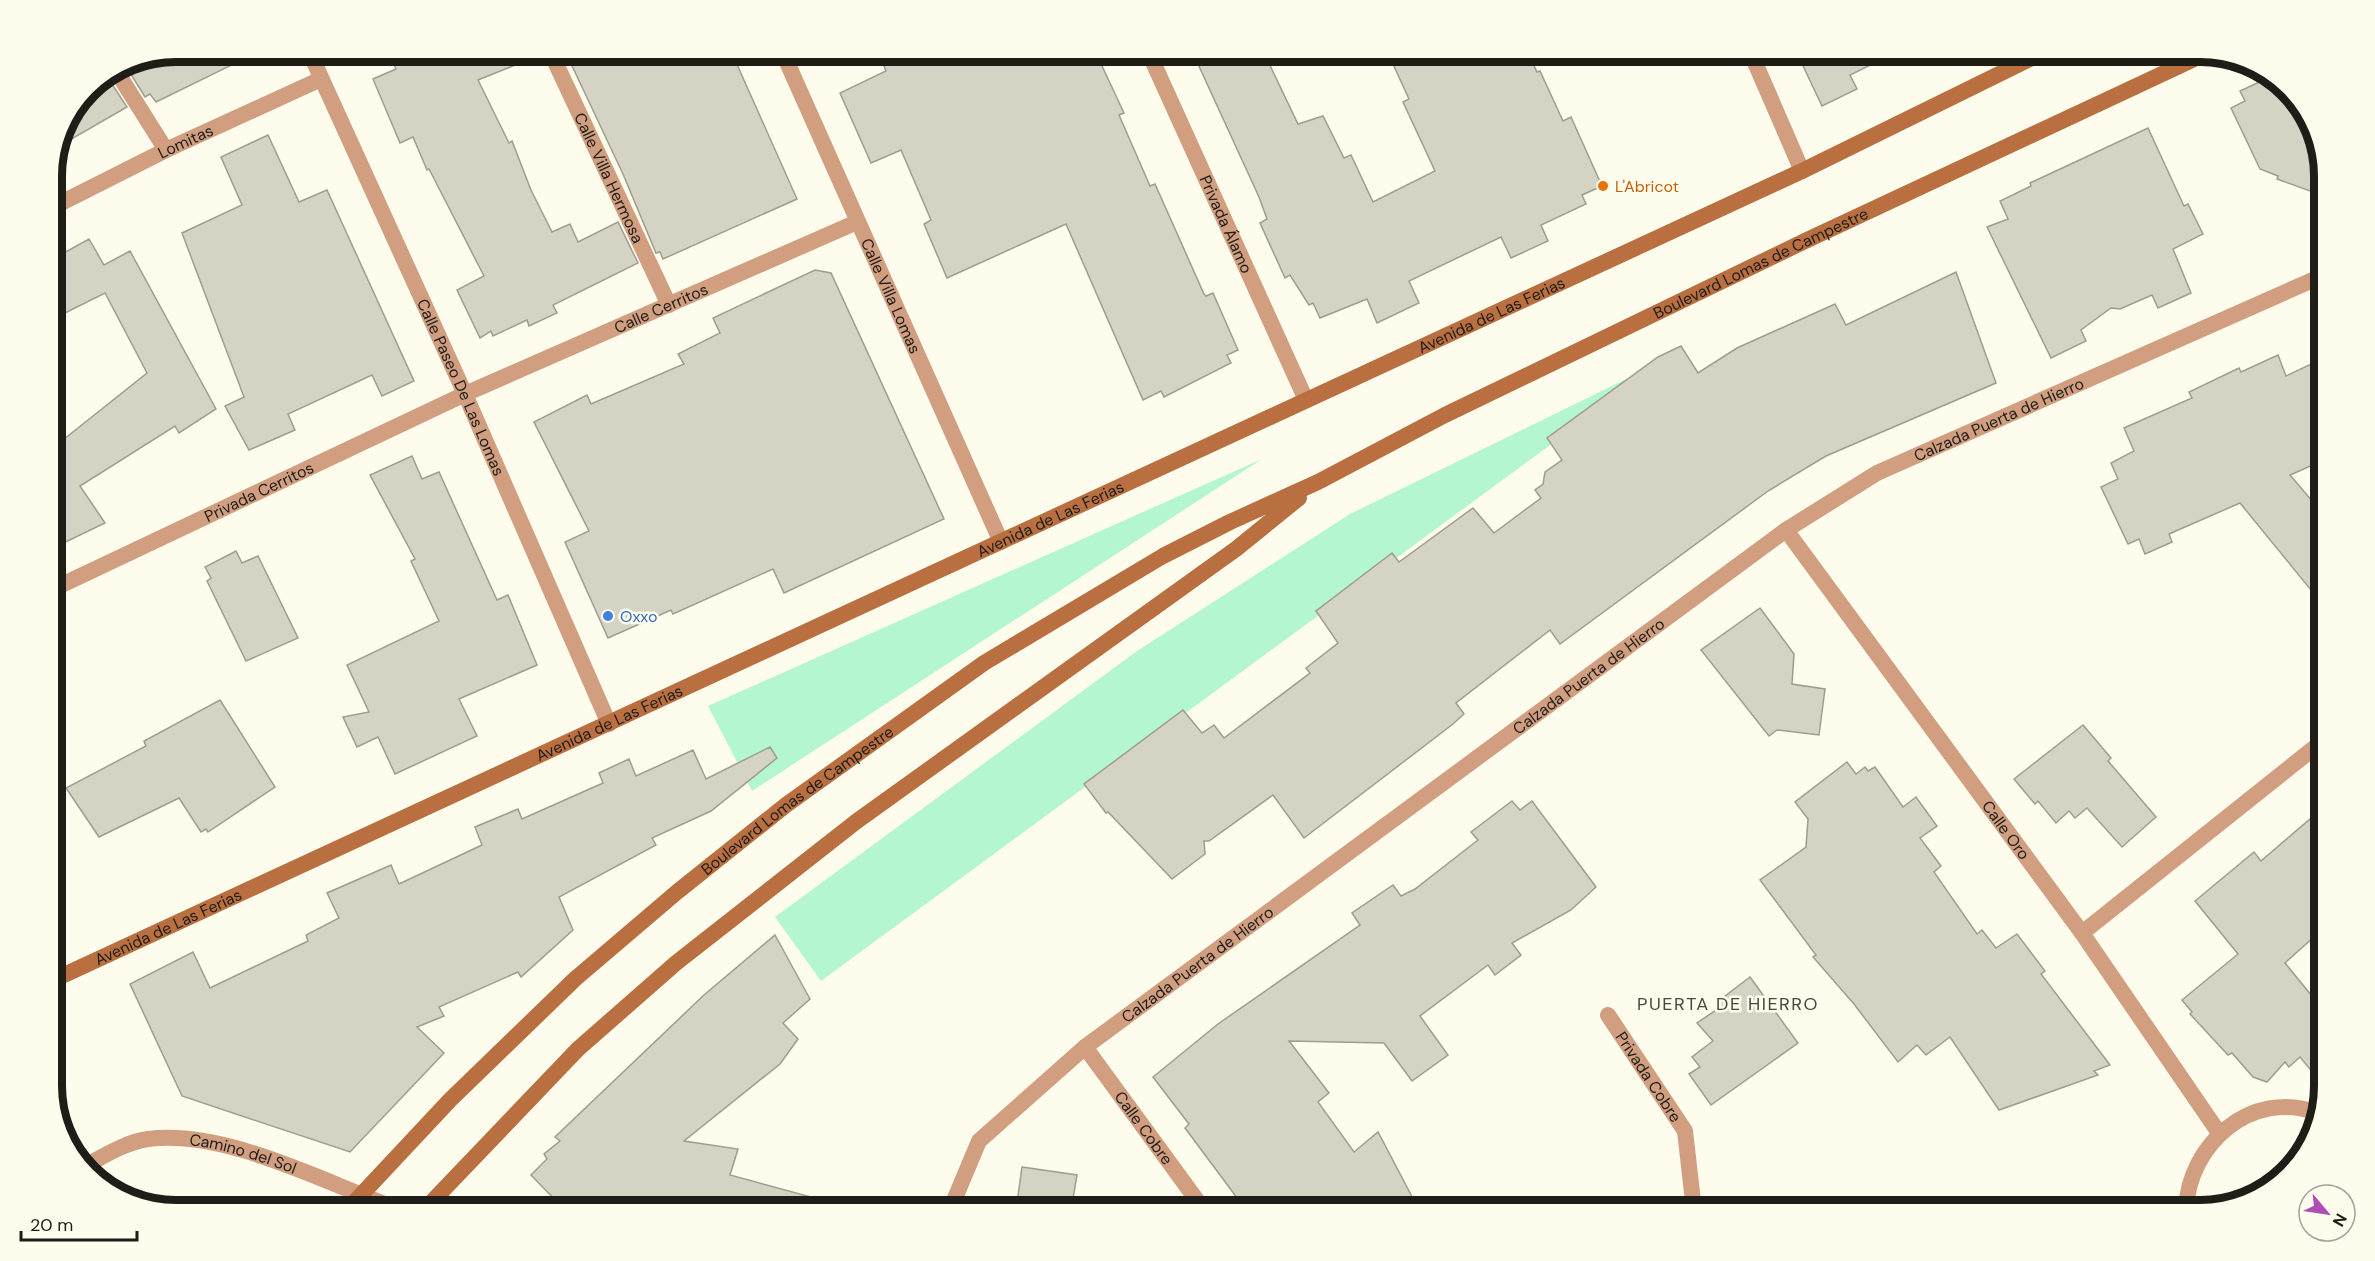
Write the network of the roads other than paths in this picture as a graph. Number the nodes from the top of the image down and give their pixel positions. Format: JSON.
{"nodes":[{"id":1,"x":314,"y":62,"type":"edge"},
{"id":2,"x":555,"y":62,"type":"edge"},
{"id":3,"x":787,"y":62,"type":"edge"},
{"id":4,"x":1153,"y":62,"type":"edge"},
{"id":5,"x":1755,"y":62,"type":"edge"},
{"id":6,"x":2024,"y":62,"type":"edge"},
{"id":7,"x":2189,"y":62,"type":"edge"},
{"id":8,"x":120,"y":76,"type":"edge"},
{"id":9,"x":321,"y":80,"type":"junction"},
{"id":10,"x":166,"y":150,"type":"junction"},
{"id":11,"x":1802,"y":171,"type":"junction"},
{"id":12,"x":62,"y":202,"type":"edge"},
{"id":13,"x":857,"y":222,"type":"junction"},
{"id":14,"x":2313,"y":280,"type":"edge"},
{"id":15,"x":669,"y":304,"type":"junction"},
{"id":16,"x":465,"y":394,"type":"junction"},
{"id":17,"x":1306,"y":400,"type":"junction"},
{"id":18,"x":1318,"y":482,"type":"junction"},
{"id":19,"x":1786,"y":530,"type":"junction"},
{"id":20,"x":1000,"y":542,"type":"junction"},
{"id":21,"x":62,"y":585,"type":"edge"},
{"id":22,"x":609,"y":724,"type":"junction"},
{"id":23,"x":2314,"y":748,"type":"edge"},
{"id":24,"x":2082,"y":933,"type":"junction"},
{"id":25,"x":62,"y":976,"type":"edge"},
{"id":26,"x":1608,"y":1015,"type":"dead end"},
{"id":27,"x":1085,"y":1047,"type":"junction"},
{"id":28,"x":2311,"y":1112,"type":"edge"},
{"id":29,"x":2219,"y":1133,"type":"junction"},
{"id":30,"x":92,"y":1162,"type":"edge"},
{"id":31,"x":360,"y":1195,"type":"junction"},
{"id":32,"x":356,"y":1200,"type":"edge"},
{"id":33,"x":373,"y":1200,"type":"edge"},
{"id":34,"x":434,"y":1200,"type":"edge"},
{"id":35,"x":954,"y":1200,"type":"edge"},
{"id":36,"x":1197,"y":1200,"type":"edge"},
{"id":37,"x":1693,"y":1200,"type":"edge"},
{"id":38,"x":2186,"y":1200,"type":"edge"}],
"edges":[{"from":1,"to":9,"type":"street","name":"Calle Paseo De Las Lomas"},
{"from":2,"to":15,"type":"street","name":"Calle Villa Hermosa"},
{"from":3,"to":13,"type":"street","name":"Calle Villa Lomas"},
{"from":4,"to":17,"type":"street","name":"Privada Álamo"},
{"from":5,"to":11,"type":"street"},
{"from":6,"to":11,"type":"main road","name":"Avenida de Las Ferias"},
{"from":7,"to":18,"type":"main road","name":"Boulevard Lomas de Campestre"},
{"from":8,"to":10,"type":"street"},
{"from":9,"to":10,"type":"street","name":"Lomitas"},
{"from":9,"to":16,"type":"street","name":"Calle Paseo De Las Lomas"},
{"from":10,"to":12,"type":"street","name":"Lomitas"},
{"from":11,"to":17,"type":"main road","name":"Avenida de Las Ferias"},
{"from":13,"to":15,"type":"street","name":"Calle Cerritos"},
{"from":13,"to":20,"type":"street","name":"Calle Villa Lomas"},
{"from":14,"to":19,"type":"street","name":"Calzada Puerta de Hierro"},
{"from":15,"to":16,"type":"street","name":"Calle Cerritos"},
{"from":16,"to":21,"type":"street","name":"Privada Cerritos"},
{"from":16,"to":22,"type":"street","name":"Calle Paseo De Las Lomas"},
{"from":17,"to":20,"type":"main road","name":"Avenida de Las Ferias"},
{"from":18,"to":31,"type":"main road","name":"Boulevard Lomas de Campestre"},
{"from":18,"to":34,"type":"main road","name":"Boulevard Lomas de Campestre"},
{"from":19,"to":24,"type":"street","name":"Calle Oro"},
{"from":19,"to":27,"type":"street","name":"Calzada Puerta de Hierro"},
{"from":20,"to":22,"type":"main road","name":"Avenida de Las Ferias"},
{"from":22,"to":25,"type":"main road","name":"Avenida de Las Ferias"},
{"from":23,"to":24,"type":"street"},
{"from":24,"to":29,"type":"street","name":"Calle Oro"},
{"from":26,"to":37,"type":"street","name":"Privada Cobre"},
{"from":27,"to":35,"type":"street","name":"Calzada Puerta de Hierro"},
{"from":27,"to":36,"type":"street","name":"Calle Cobre"},
{"from":28,"to":29,"type":"street"},
{"from":29,"to":38,"type":"street"},
{"from":30,"to":31,"type":"street","name":"Camino del Sol"},
{"from":31,"to":32,"type":"main road","name":"Boulevard Lomas de Campestre"},
{"from":31,"to":33,"type":"street","name":"Camino del Sol"}]}
